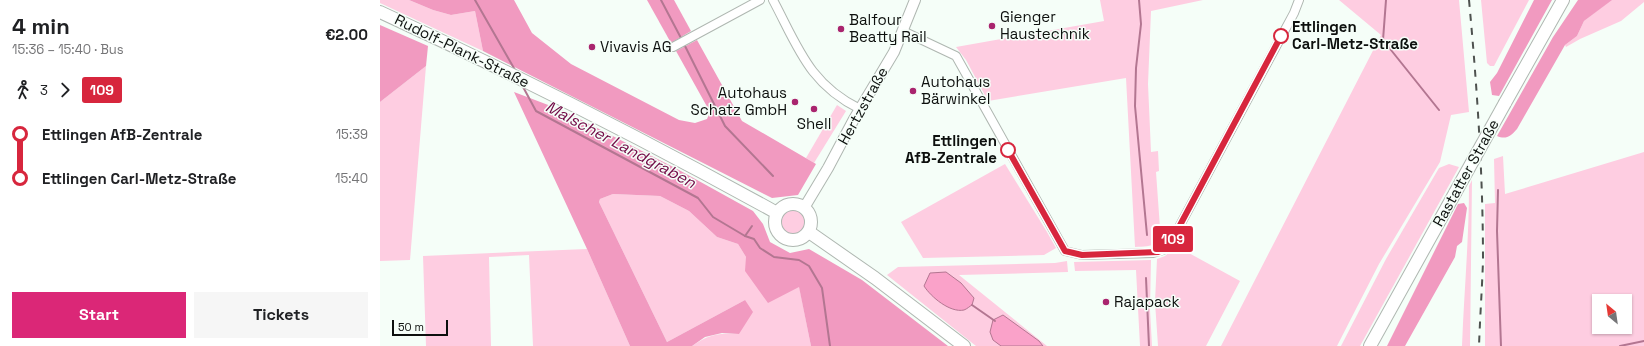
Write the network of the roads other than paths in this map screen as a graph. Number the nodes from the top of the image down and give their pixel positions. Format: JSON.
{"nodes":[{"id":1,"x":760,"y":0,"type":"edge"},
{"id":2,"x":773,"y":0,"type":"edge"},
{"id":3,"x":915,"y":0,"type":"edge"},
{"id":4,"x":1299,"y":0,"type":"edge"},
{"id":5,"x":1563,"y":0,"type":"edge"},
{"id":6,"x":380,"y":12,"type":"edge"},
{"id":7,"x":903,"y":31,"type":"junction"},
{"id":8,"x":673,"y":47,"type":"dead end"},
{"id":9,"x":860,"y":109,"type":"junction"},
{"id":10,"x":804,"y":208,"type":"junction"},
{"id":11,"x":777,"y":213,"type":"junction"},
{"id":12,"x":809,"y":232,"type":"junction"},
{"id":13,"x":964,"y":346,"type":"edge"},
{"id":14,"x":1370,"y":346,"type":"edge"}],
"edges":[{"from":1,"to":8,"type":"street"},
{"from":2,"to":9,"type":"street"},
{"from":3,"to":7,"type":"street","name":"Hertzstraße"},
{"from":4,"to":7,"type":"street"},
{"from":5,"to":14,"type":"main road","name":"Rastatter Straße","bridge":true},
{"from":6,"to":11,"type":"main road","name":"Rudolf-Plank-Straße"},
{"from":7,"to":9,"type":"street","name":"Hertzstraße"},
{"from":9,"to":10,"type":"street","name":"Hertzstraße"},
{"from":10,"to":11,"type":"main road"},
{"from":10,"to":12,"type":"main road"},
{"from":11,"to":12,"type":"main road"},
{"from":12,"to":13,"type":"main road"}]}
